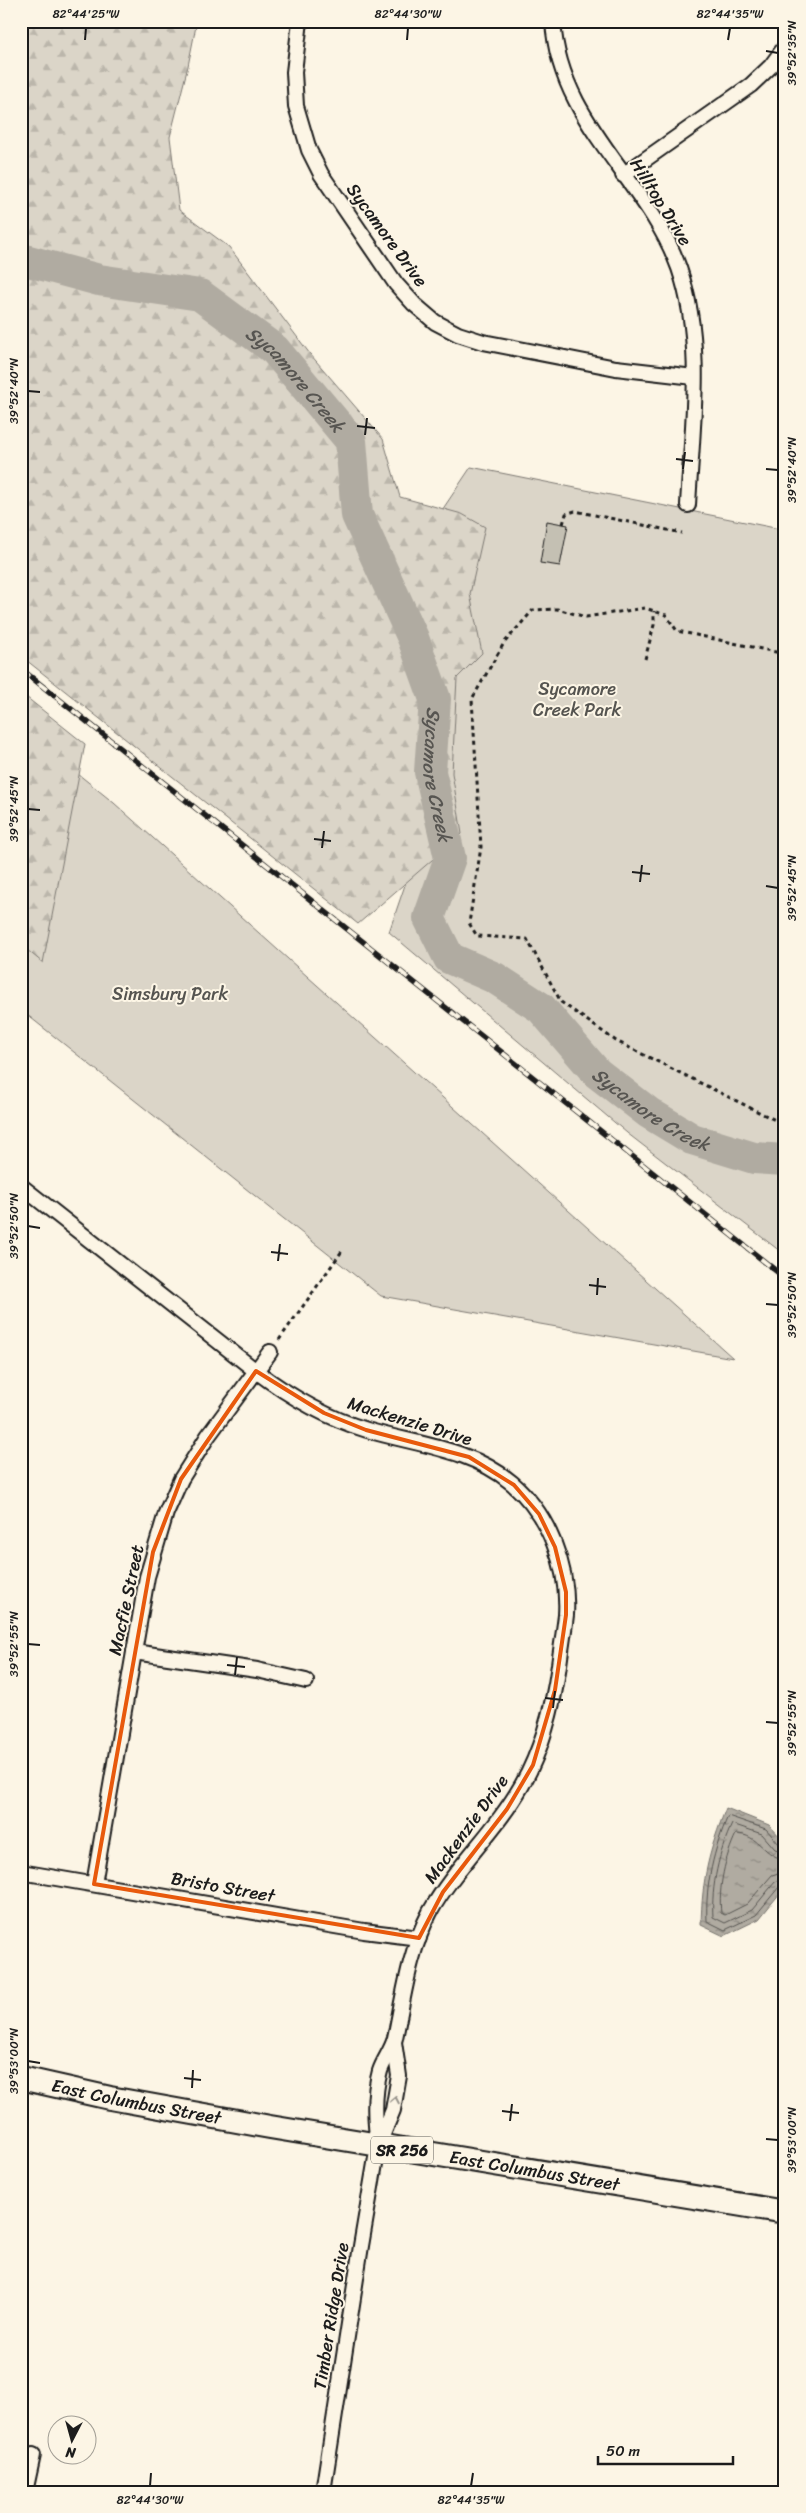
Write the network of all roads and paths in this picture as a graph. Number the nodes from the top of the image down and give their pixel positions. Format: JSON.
{"nodes":[{"id":1,"x":300,"y":21,"type":"edge"},
{"id":2,"x":553,"y":21,"type":"edge"},
{"id":3,"x":785,"y":47,"type":"edge"},
{"id":4,"x":624,"y":176,"type":"junction"},
{"id":5,"x":694,"y":376,"type":"junction"},
{"id":6,"x":688,"y":504,"type":"dead end"},
{"id":7,"x":563,"y":524,"type":"dead end"},
{"id":8,"x":682,"y":533,"type":"dead end"},
{"id":9,"x":654,"y":611,"type":"junction"},
{"id":10,"x":785,"y":654,"type":"edge"},
{"id":11,"x":645,"y":658,"type":"dead end"},
{"id":12,"x":785,"y":1125,"type":"edge"},
{"id":13,"x":21,"y":1186,"type":"edge"},
{"id":14,"x":342,"y":1251,"type":"dead end"},
{"id":15,"x":270,"y":1352,"type":"joint"},
{"id":16,"x":256,"y":1371,"type":"junction"},
{"id":17,"x":134,"y":1652,"type":"junction"},
{"id":18,"x":306,"y":1681,"type":"dead end"},
{"id":19,"x":21,"y":1872,"type":"edge"},
{"id":20,"x":94,"y":1884,"type":"junction"},
{"id":21,"x":419,"y":1938,"type":"junction"},
{"id":22,"x":394,"y":2042,"type":"junction"},
{"id":23,"x":21,"y":2078,"type":"edge"},
{"id":24,"x":378,"y":2146,"type":"junction"},
{"id":25,"x":785,"y":2212,"type":"edge"},
{"id":26,"x":33,"y":2455,"type":"dead end"},
{"id":27,"x":25,"y":2492,"type":"edge"},
{"id":28,"x":323,"y":2492,"type":"edge"}],
"edges":[{"from":1,"to":5,"type":"street","name":"Sycamore Drive"},
{"from":2,"to":4,"type":"street","name":"Hilltop Drive"},
{"from":3,"to":4,"type":"street"},
{"from":4,"to":5,"type":"street","name":"Hilltop Drive"},
{"from":5,"to":6,"type":"street","name":"Hilltop Drive"},
{"from":7,"to":8,"type":"path"},
{"from":9,"to":10,"type":"path"},
{"from":9,"to":11,"type":"path"},
{"from":9,"to":12,"type":"path"},
{"from":13,"to":16,"type":"street","name":"Mackenzie Drive"},
{"from":14,"to":15,"type":"path"},
{"from":15,"to":16,"type":"street","name":"Macfie Street"},
{"from":16,"to":17,"type":"street","name":"Macfie Street"},
{"from":16,"to":21,"type":"street","name":"Mackenzie Drive"},
{"from":17,"to":18,"type":"street"},
{"from":17,"to":20,"type":"street","name":"Macfie Street"},
{"from":19,"to":20,"type":"street","name":"Bristo Street"},
{"from":20,"to":21,"type":"street","name":"Bristo Street"},
{"from":21,"to":22,"type":"street","name":"Mackenzie Drive"},
{"from":24,"to":22,"type":"street","name":"Mackenzie Drive","one_way":true},
{"from":22,"to":24,"type":"street","name":"Mackenzie Drive"},
{"from":23,"to":24,"type":"main road","name":"East Columbus Street","number":"SR 256"},
{"from":24,"to":25,"type":"main road","name":"East Columbus Street","number":"SR 256"},
{"from":24,"to":28,"type":"street","name":"Timber Ridge Drive"},
{"from":26,"to":27,"type":"street"}]}
